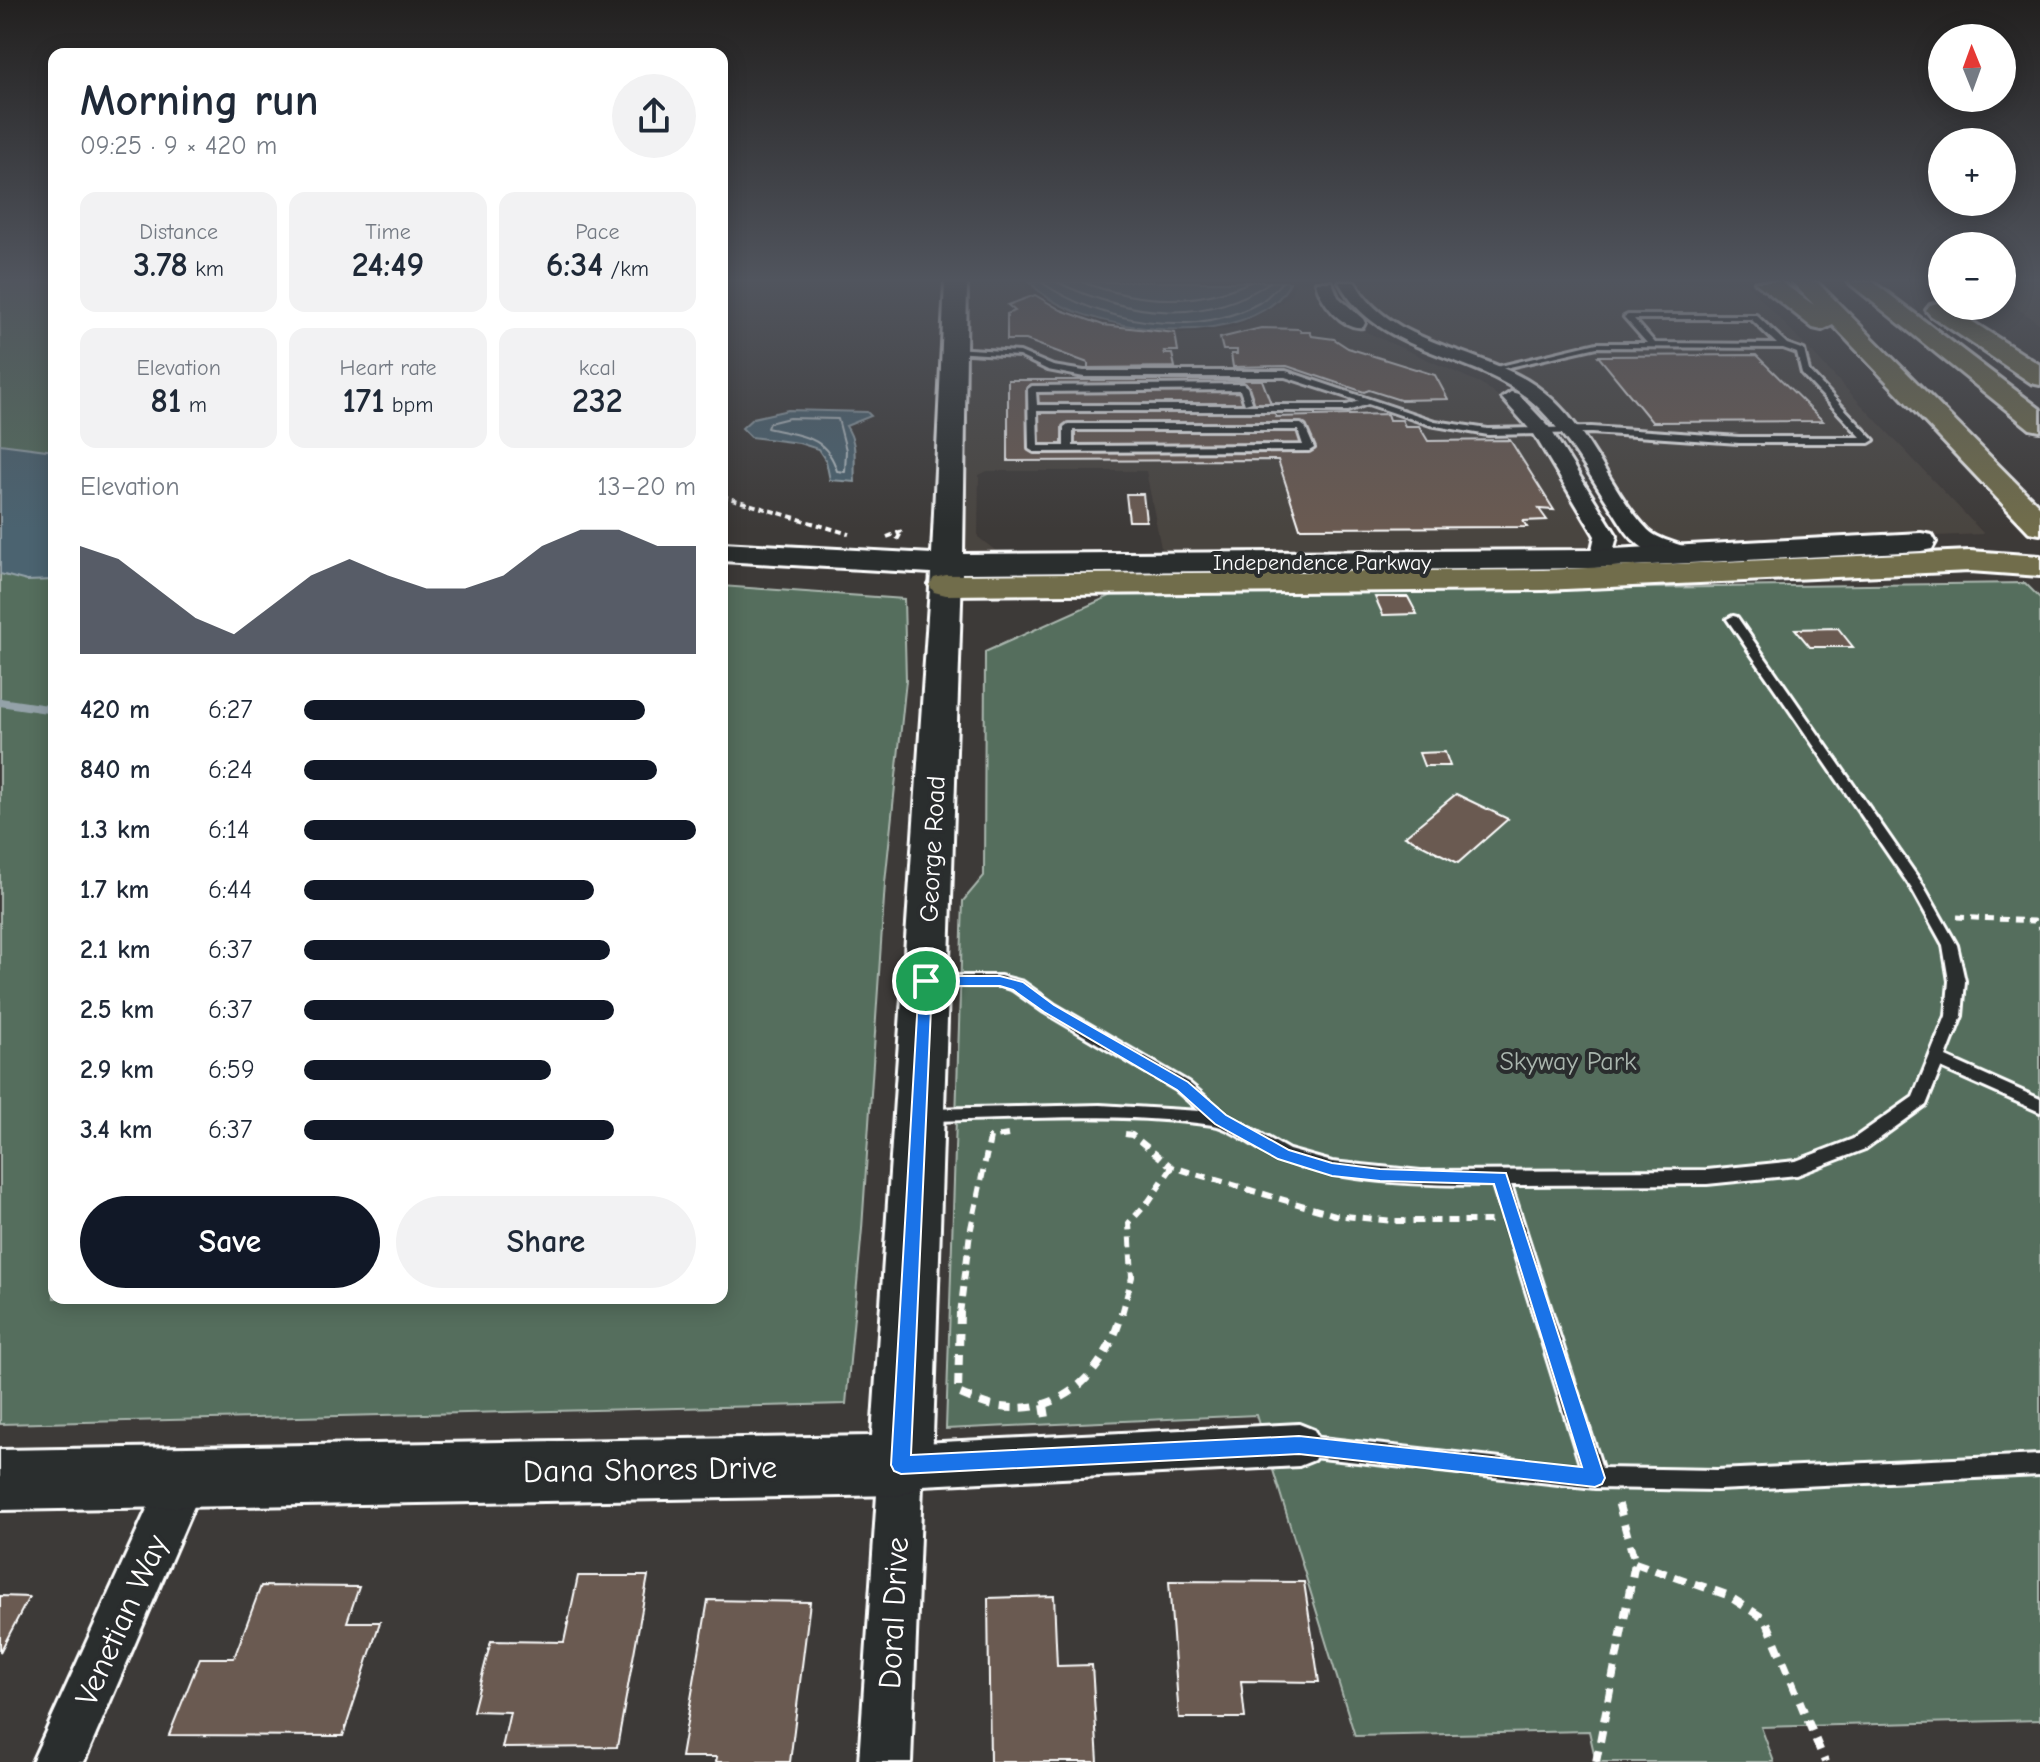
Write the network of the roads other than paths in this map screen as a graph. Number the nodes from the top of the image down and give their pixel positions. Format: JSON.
{"nodes":[{"id":1,"x":952,"y":364,"type":"edge"},
{"id":2,"x":1043,"y":364,"type":"edge"},
{"id":3,"x":1448,"y":364,"type":"edge"},
{"id":4,"x":1481,"y":364,"type":"edge"},
{"id":5,"x":1513,"y":364,"type":"edge"},
{"id":6,"x":1803,"y":364,"type":"edge"},
{"id":7,"x":1883,"y":364,"type":"edge"},
{"id":8,"x":1965,"y":364,"type":"edge"},
{"id":9,"x":2021,"y":364,"type":"edge"},
{"id":10,"x":1492,"y":369,"type":"junction"},
{"id":11,"x":2040,"y":377,"type":"edge"},
{"id":12,"x":1370,"y":401,"type":"junction"},
{"id":13,"x":1248,"y":402,"type":"dead end"},
{"id":14,"x":1032,"y":408,"type":"junction"},
{"id":15,"x":2040,"y":423,"type":"edge"},
{"id":16,"x":1568,"y":430,"type":"junction"},
{"id":17,"x":1542,"y":431,"type":"junction"},
{"id":18,"x":1069,"y":449,"type":"junction"},
{"id":19,"x":2036,"y":525,"type":"edge"},
{"id":20,"x":1921,"y":542,"type":"joint"},
{"id":21,"x":728,"y":552,"type":"edge"},
{"id":22,"x":1684,"y":555,"type":"junction"},
{"id":23,"x":1594,"y":559,"type":"junction"},
{"id":24,"x":2040,"y":566,"type":"edge"},
{"id":25,"x":728,"y":572,"type":"edge"},
{"id":26,"x":947,"y":574,"type":"junction"},
{"id":27,"x":1733,"y":619,"type":"dead end"},
{"id":28,"x":926,"y":981,"type":"junction"},
{"id":29,"x":1938,"y":1060,"type":"junction"},
{"id":30,"x":2040,"y":1106,"type":"edge"},
{"id":31,"x":919,"y":1115,"type":"junction"},
{"id":32,"x":1220,"y":1119,"type":"junction"},
{"id":33,"x":1500,"y":1178,"type":"junction"},
{"id":34,"x":1299,"y":1445,"type":"joint"},
{"id":35,"x":901,"y":1465,"type":"junction"},
{"id":36,"x":2040,"y":1465,"type":"edge"},
{"id":37,"x":184,"y":1478,"type":"junction"},
{"id":38,"x":1604,"y":1478,"type":"junction"},
{"id":39,"x":0,"y":1480,"type":"edge"},
{"id":40,"x":58,"y":1762,"type":"edge"},
{"id":41,"x":885,"y":1762,"type":"edge"}],
"edges":[{"from":1,"to":26,"type":"street","name":"George Road"},
{"from":2,"to":12,"type":"lane"},
{"from":3,"to":17,"type":"street"},
{"from":4,"to":10,"type":"street"},
{"from":5,"to":10,"type":"lane"},
{"from":6,"to":16,"type":"lane"},
{"from":7,"to":19,"type":"highway"},
{"from":8,"to":15,"type":"highway"},
{"from":9,"to":11,"type":"highway"},
{"from":10,"to":16,"type":"street"},
{"from":12,"to":14,"type":"lane"},
{"from":12,"to":17,"type":"lane"},
{"from":13,"to":14,"type":"lane"},
{"from":14,"to":18,"type":"lane"},
{"from":16,"to":17,"type":"lane"},
{"from":16,"to":22,"type":"street"},
{"from":17,"to":23,"type":"street"},
{"from":18,"to":18,"type":"lane"},
{"from":19,"to":20,"type":"highway"},
{"from":20,"to":22,"type":"street","name":"Independence Parkway"},
{"from":21,"to":26,"type":"street","name":"Independence Parkway"},
{"from":22,"to":23,"type":"street","name":"Independence Parkway"},
{"from":23,"to":26,"type":"street","name":"Independence Parkway"},
{"from":24,"to":26,"type":"highway"},
{"from":25,"to":26,"type":"street","name":"Independence Parkway"},
{"from":26,"to":28,"type":"street","name":"George Road"},
{"from":27,"to":29,"type":"lane"},
{"from":28,"to":31,"type":"street","name":"George Road"},
{"from":28,"to":32,"type":"lane"},
{"from":29,"to":30,"type":"lane"},
{"from":29,"to":33,"type":"lane"},
{"from":31,"to":32,"type":"lane"},
{"from":31,"to":35,"type":"street","name":"George Road"},
{"from":32,"to":33,"type":"lane"},
{"from":33,"to":38,"type":"lane"},
{"from":34,"to":35,"type":"street","name":"Dana Shores Drive"},
{"from":34,"to":38,"type":"lane"},
{"from":35,"to":37,"type":"street","name":"Dana Shores Drive"},
{"from":35,"to":41,"type":"street","name":"Doral Drive"},
{"from":36,"to":38,"type":"lane"},
{"from":37,"to":39,"type":"street","name":"Dana Shores Drive"},
{"from":37,"to":40,"type":"street","name":"Venetian Way"}]}
